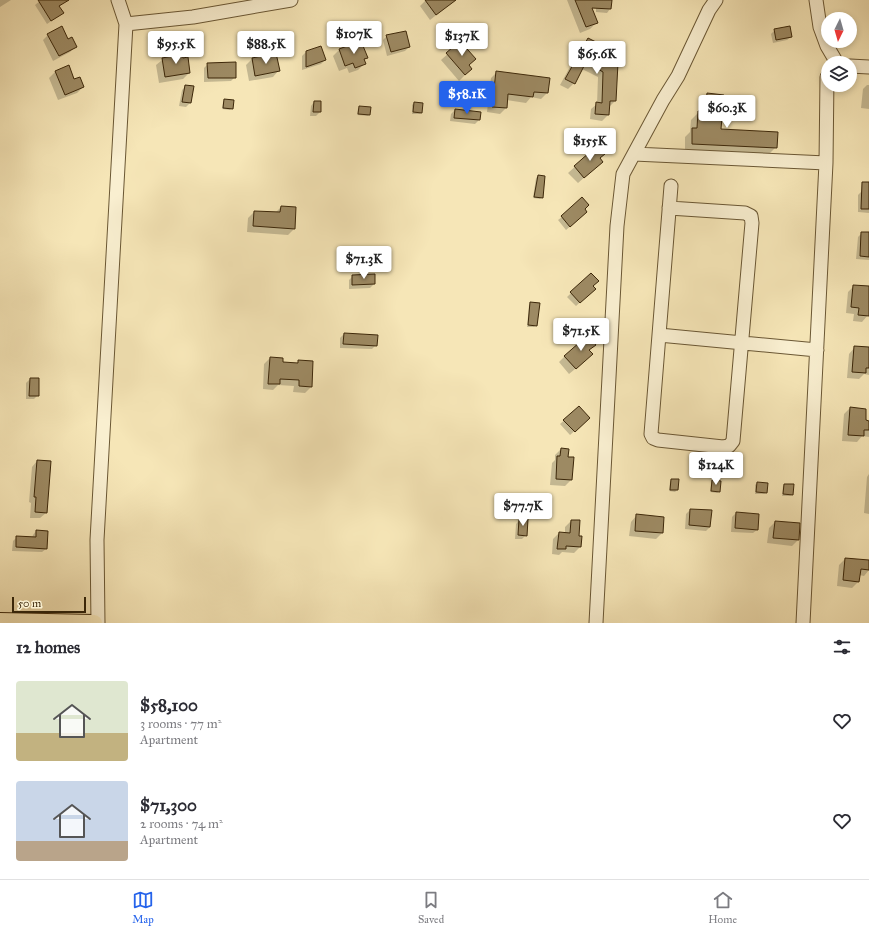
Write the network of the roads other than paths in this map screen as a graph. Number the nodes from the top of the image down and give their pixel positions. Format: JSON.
{"nodes":[{"id":1,"x":118,"y":0,"type":"edge"},
{"id":2,"x":291,"y":0,"type":"edge"},
{"id":3,"x":716,"y":0,"type":"edge"},
{"id":4,"x":816,"y":0,"type":"edge"},
{"id":5,"x":126,"y":24,"type":"junction"},
{"id":6,"x":833,"y":56,"type":"edge"},
{"id":7,"x":857,"y":66,"type":"edge"},
{"id":8,"x":869,"y":67,"type":"edge"},
{"id":9,"x":827,"y":92,"type":"edge"},
{"id":10,"x":634,"y":154,"type":"junction"},
{"id":11,"x":826,"y":163,"type":"junction"},
{"id":12,"x":671,"y":186,"type":"dead end"},
{"id":13,"x":669,"y":208,"type":"junction"},
{"id":14,"x":659,"y":335,"type":"junction"},
{"id":15,"x":741,"y":343,"type":"junction"},
{"id":16,"x":817,"y":350,"type":"junction"},
{"id":17,"x":0,"y":620,"type":"edge"},
{"id":18,"x":94,"y":623,"type":"edge"},
{"id":19,"x":98,"y":623,"type":"edge"},
{"id":20,"x":596,"y":623,"type":"edge"},
{"id":21,"x":803,"y":623,"type":"edge"}],
"edges":[{"from":1,"to":5,"type":"street"},
{"from":2,"to":5,"type":"street"},
{"from":3,"to":10,"type":"street"},
{"from":4,"to":6,"type":"street"},
{"from":5,"to":19,"type":"street"},
{"from":7,"to":8,"type":"street"},
{"from":9,"to":11,"type":"street"},
{"from":10,"to":11,"type":"street"},
{"from":10,"to":20,"type":"street"},
{"from":11,"to":16,"type":"street"},
{"from":12,"to":13,"type":"street"},
{"from":13,"to":14,"type":"street"},
{"from":13,"to":15,"type":"street"},
{"from":14,"to":15,"type":"street"},
{"from":14,"to":15,"type":"street"},
{"from":15,"to":16,"type":"street"},
{"from":16,"to":21,"type":"street"},
{"from":17,"to":18,"type":"main road"}]}
